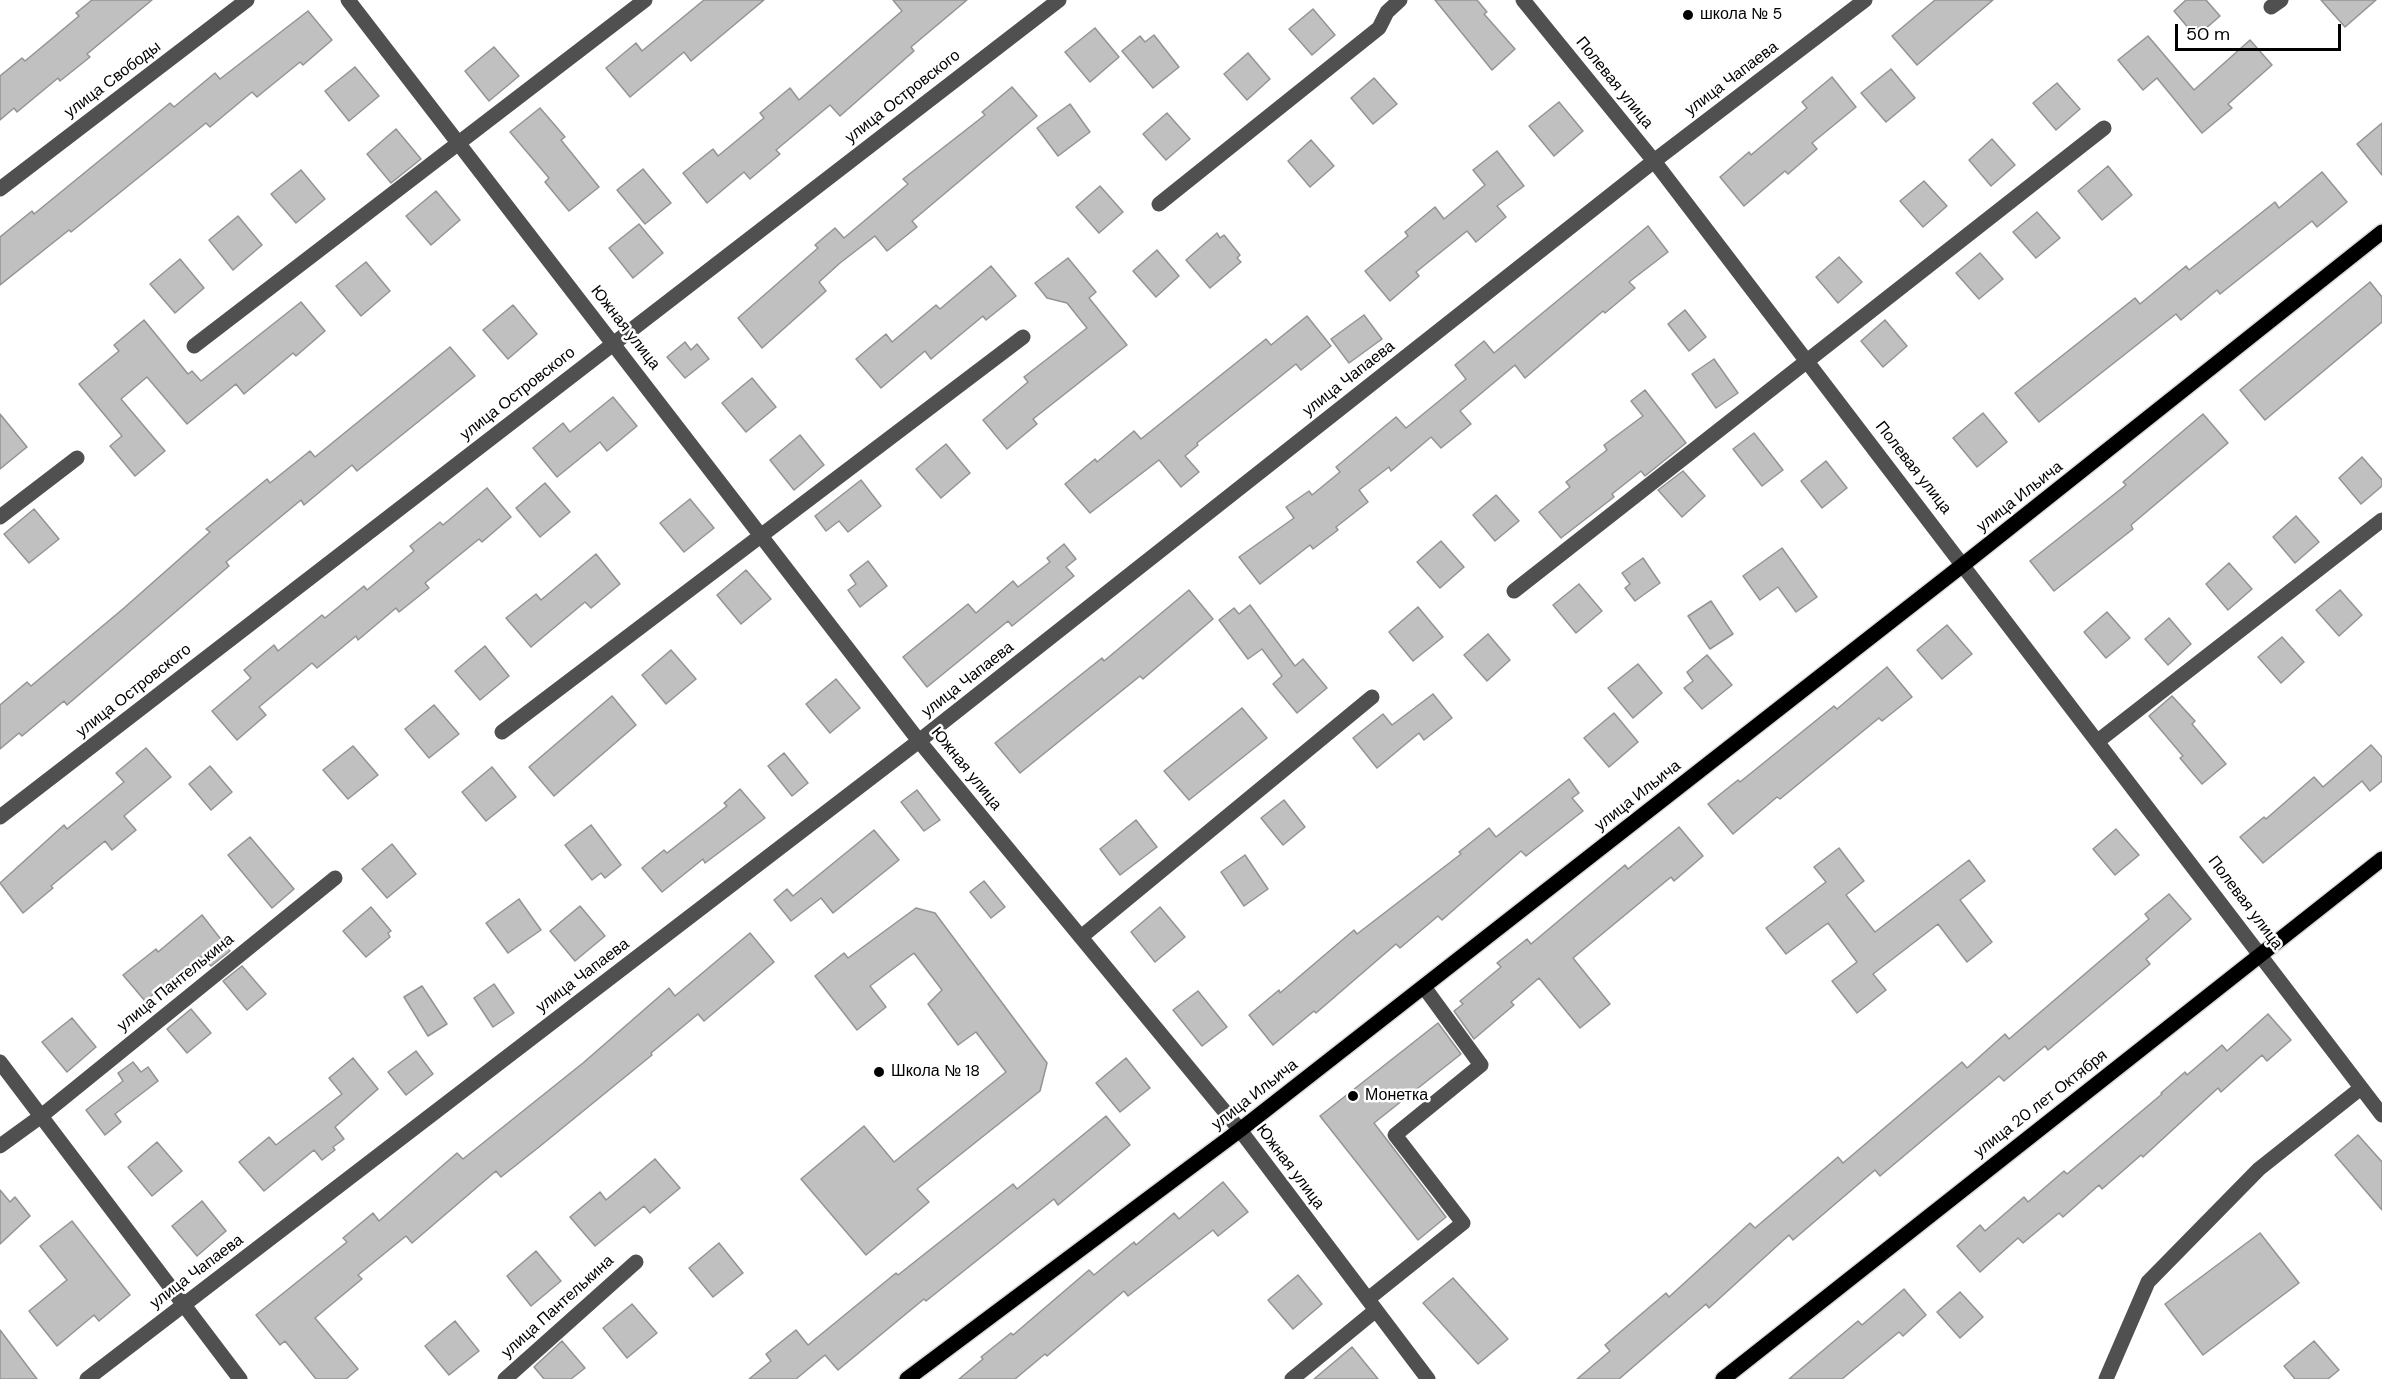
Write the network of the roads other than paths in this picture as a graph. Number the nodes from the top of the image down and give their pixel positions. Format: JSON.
{"nodes":[{"id":1,"x":247,"y":0,"type":"edge"},
{"id":2,"x":348,"y":0,"type":"edge"},
{"id":3,"x":645,"y":0,"type":"edge"},
{"id":4,"x":1059,"y":0,"type":"edge"},
{"id":5,"x":1400,"y":0,"type":"edge"},
{"id":6,"x":1523,"y":0,"type":"edge"},
{"id":7,"x":1864,"y":0,"type":"edge"},
{"id":8,"x":2104,"y":128,"type":"dead end"},
{"id":9,"x":459,"y":143,"type":"junction"},
{"id":10,"x":1654,"y":161,"type":"junction"},
{"id":11,"x":0,"y":189,"type":"edge"},
{"id":12,"x":1159,"y":204,"type":"dead end"},
{"id":13,"x":2382,"y":232,"type":"edge"},
{"id":14,"x":1023,"y":337,"type":"dead end"},
{"id":15,"x":614,"y":343,"type":"junction"},
{"id":16,"x":194,"y":346,"type":"dead end"},
{"id":17,"x":1807,"y":361,"type":"junction"},
{"id":18,"x":77,"y":458,"type":"dead end"},
{"id":19,"x":0,"y":517,"type":"edge"},
{"id":20,"x":2382,"y":520,"type":"edge"},
{"id":21,"x":761,"y":535,"type":"junction"},
{"id":22,"x":1964,"y":564,"type":"junction"},
{"id":23,"x":1514,"y":591,"type":"dead end"},
{"id":24,"x":1372,"y":697,"type":"dead end"},
{"id":25,"x":502,"y":732,"type":"dead end"},
{"id":26,"x":919,"y":741,"type":"junction"},
{"id":27,"x":2098,"y":741,"type":"junction"},
{"id":28,"x":0,"y":817,"type":"edge"},
{"id":29,"x":2382,"y":859,"type":"edge"},
{"id":30,"x":335,"y":878,"type":"dead end"},
{"id":31,"x":1081,"y":937,"type":"junction"},
{"id":32,"x":2260,"y":953,"type":"junction"},
{"id":33,"x":1424,"y":987,"type":"junction"},
{"id":34,"x":0,"y":1062,"type":"edge"},
{"id":35,"x":2361,"y":1088,"type":"junction"},
{"id":36,"x":2382,"y":1115,"type":"edge"},
{"id":37,"x":40,"y":1117,"type":"junction"},
{"id":38,"x":1240,"y":1130,"type":"junction"},
{"id":39,"x":0,"y":1146,"type":"edge"},
{"id":40,"x":636,"y":1262,"type":"dead end"},
{"id":41,"x":1372,"y":1304,"type":"junction"},
{"id":42,"x":183,"y":1305,"type":"junction"},
{"id":43,"x":87,"y":1379,"type":"edge"},
{"id":44,"x":240,"y":1379,"type":"edge"},
{"id":45,"x":505,"y":1379,"type":"edge"},
{"id":46,"x":908,"y":1379,"type":"edge"},
{"id":47,"x":1292,"y":1379,"type":"edge"},
{"id":48,"x":1428,"y":1379,"type":"edge"},
{"id":49,"x":1723,"y":1379,"type":"edge"},
{"id":50,"x":2106,"y":1379,"type":"edge"}],
"edges":[{"from":1,"to":11,"type":"street","name":"улица Свободы"},
{"from":2,"to":9,"type":"street","name":"Южная улица"},
{"from":3,"to":9,"type":"street"},
{"from":4,"to":15,"type":"street","name":"улица Островского"},
{"from":5,"to":12,"type":"street"},
{"from":6,"to":10,"type":"street","name":"Полевая улица"},
{"from":7,"to":10,"type":"street","name":"улица Чапаева"},
{"from":8,"to":17,"type":"street"},
{"from":9,"to":15,"type":"street","name":"Южная улица"},
{"from":9,"to":16,"type":"street"},
{"from":10,"to":17,"type":"street","name":"Полевая улица"},
{"from":10,"to":26,"type":"street","name":"улица Чапаева"},
{"from":13,"to":22,"type":"main road","name":"улица Ильича"},
{"from":14,"to":21,"type":"street"},
{"from":15,"to":21,"type":"street","name":"Южная улица"},
{"from":15,"to":28,"type":"street","name":"улица Островского"},
{"from":17,"to":22,"type":"street","name":"Полевая улица"},
{"from":17,"to":23,"type":"street"},
{"from":18,"to":19,"type":"street"},
{"from":20,"to":27,"type":"street"},
{"from":21,"to":25,"type":"street"},
{"from":21,"to":26,"type":"street","name":"Южная улица"},
{"from":22,"to":27,"type":"street","name":"Полевая улица"},
{"from":22,"to":33,"type":"main road","name":"улица Ильича"},
{"from":24,"to":31,"type":"street"},
{"from":26,"to":31,"type":"street","name":"Южная улица"},
{"from":26,"to":42,"type":"street","name":"улица Чапаева"},
{"from":27,"to":32,"type":"street","name":"Полевая улица"},
{"from":29,"to":32,"type":"main road","name":"улица 20 лет Октября"},
{"from":30,"to":37,"type":"street","name":"улица Пантелькина"},
{"from":31,"to":38,"type":"street","name":"Южная улица"},
{"from":32,"to":35,"type":"street","name":"Полевая улица"},
{"from":32,"to":49,"type":"main road","name":"улица 20 лет Октября"},
{"from":33,"to":38,"type":"main road","name":"улица Ильича"},
{"from":33,"to":41,"type":"street"},
{"from":34,"to":37,"type":"street"},
{"from":35,"to":36,"type":"street","name":"Полевая улица"},
{"from":35,"to":50,"type":"street"},
{"from":37,"to":39,"type":"street","name":"улица Пантелькина"},
{"from":37,"to":42,"type":"street"},
{"from":38,"to":41,"type":"street","name":"Южная улица"},
{"from":38,"to":46,"type":"main road","name":"улица Ильича"},
{"from":40,"to":45,"type":"street","name":"улица Пантелькина"},
{"from":41,"to":47,"type":"street"},
{"from":41,"to":48,"type":"street","name":"Южная улица"},
{"from":42,"to":43,"type":"street","name":"улица Чапаева"},
{"from":42,"to":44,"type":"street"}]}
